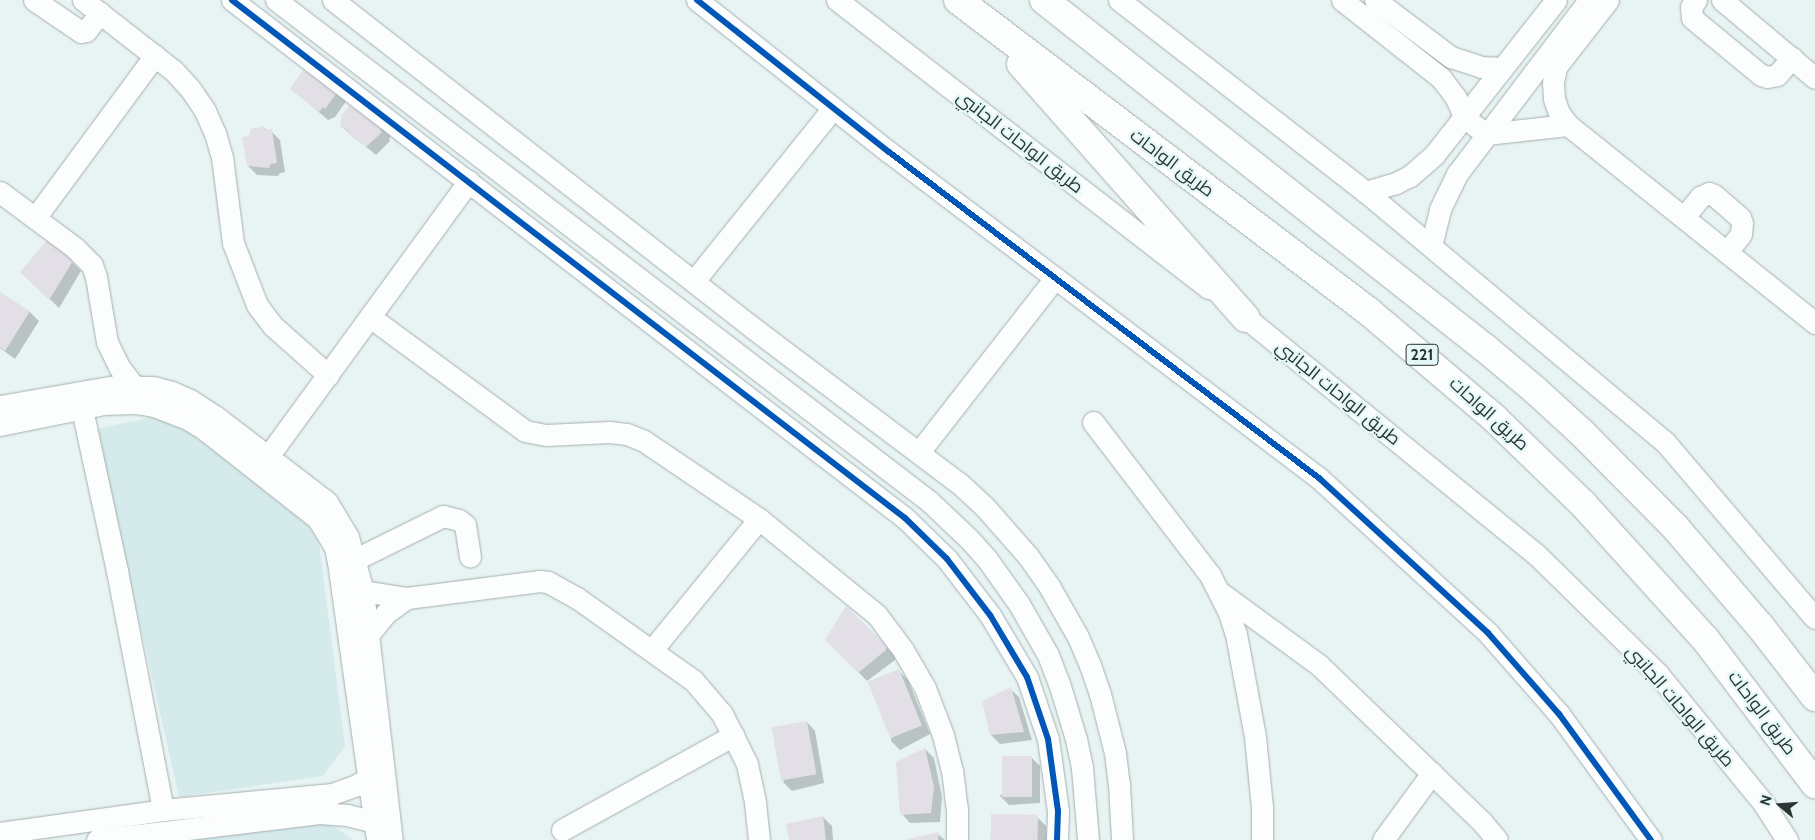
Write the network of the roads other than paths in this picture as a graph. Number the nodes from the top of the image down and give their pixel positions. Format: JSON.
{"nodes":[{"id":1,"x":34,"y":0,"type":"edge"},
{"id":2,"x":83,"y":0,"type":"edge"},
{"id":3,"x":232,"y":0,"type":"edge"},
{"id":4,"x":276,"y":0,"type":"edge"},
{"id":5,"x":333,"y":0,"type":"edge"},
{"id":6,"x":697,"y":0,"type":"edge"},
{"id":7,"x":837,"y":0,"type":"edge"},
{"id":8,"x":958,"y":0,"type":"edge"},
{"id":9,"x":1044,"y":0,"type":"edge"},
{"id":10,"x":1119,"y":0,"type":"edge"},
{"id":11,"x":1342,"y":0,"type":"edge"},
{"id":12,"x":1375,"y":0,"type":"edge"},
{"id":13,"x":1556,"y":0,"type":"edge"},
{"id":14,"x":1589,"y":0,"type":"edge"},
{"id":15,"x":1608,"y":0,"type":"edge"},
{"id":16,"x":1696,"y":0,"type":"edge"},
{"id":17,"x":1722,"y":0,"type":"edge"},
{"id":18,"x":100,"y":13,"type":"junction"},
{"id":19,"x":980,"y":18,"type":"junction"},
{"id":20,"x":155,"y":55,"type":"junction"},
{"id":21,"x":1792,"y":58,"type":"junction"},
{"id":22,"x":1502,"y":68,"type":"junction"},
{"id":23,"x":1813,"y":72,"type":"edge"},
{"id":24,"x":833,"y":108,"type":"junction"},
{"id":25,"x":1464,"y":117,"type":"junction"},
{"id":26,"x":1568,"y":125,"type":"junction"},
{"id":27,"x":1486,"y":134,"type":"junction"},
{"id":28,"x":1434,"y":155,"type":"junction"},
{"id":29,"x":1457,"y":174,"type":"junction"},
{"id":30,"x":469,"y":181,"type":"junction"},
{"id":31,"x":0,"y":192,"type":"edge"},
{"id":32,"x":1365,"y":192,"type":"junction"},
{"id":33,"x":1684,"y":217,"type":"junction"},
{"id":34,"x":36,"y":218,"type":"junction"},
{"id":35,"x":1431,"y":246,"type":"junction"},
{"id":36,"x":1727,"y":252,"type":"junction"},
{"id":37,"x":1055,"y":278,"type":"junction"},
{"id":38,"x":694,"y":281,"type":"junction"},
{"id":39,"x":370,"y":317,"type":"junction"},
{"id":40,"x":1246,"y":318,"type":"junction"},
{"id":41,"x":1815,"y":323,"type":"edge"},
{"id":42,"x":107,"y":342,"type":"junction"},
{"id":43,"x":733,"y":352,"type":"junction"},
{"id":44,"x":716,"y":373,"type":"junction"},
{"id":45,"x":328,"y":375,"type":"junction"},
{"id":46,"x":134,"y":394,"type":"junction"},
{"id":47,"x":102,"y":396,"type":"junction"},
{"id":48,"x":0,"y":406,"type":"edge"},
{"id":49,"x":82,"y":409,"type":"junction"},
{"id":50,"x":1093,"y":422,"type":"dead end"},
{"id":51,"x":0,"y":425,"type":"edge"},
{"id":52,"x":919,"y":452,"type":"junction"},
{"id":53,"x":269,"y":455,"type":"junction"},
{"id":54,"x":759,"y":519,"type":"junction"},
{"id":55,"x":470,"y":557,"type":"dead end"},
{"id":56,"x":356,"y":558,"type":"junction"},
{"id":57,"x":363,"y":591,"type":"junction"},
{"id":58,"x":1220,"y":592,"type":"junction"},
{"id":59,"x":407,"y":598,"type":"junction"},
{"id":60,"x":1815,"y":618,"type":"edge"},
{"id":61,"x":359,"y":635,"type":"junction"},
{"id":62,"x":652,"y":650,"type":"junction"},
{"id":63,"x":1815,"y":697,"type":"edge"},
{"id":64,"x":734,"y":735,"type":"junction"},
{"id":65,"x":1432,"y":774,"type":"junction"},
{"id":66,"x":376,"y":776,"type":"junction"},
{"id":67,"x":1815,"y":784,"type":"edge"},
{"id":68,"x":162,"y":810,"type":"junction"},
{"id":69,"x":562,"y":830,"type":"dead end"},
{"id":70,"x":384,"y":831,"type":"edge"},
{"id":71,"x":0,"y":833,"type":"edge"},
{"id":72,"x":199,"y":834,"type":"edge"},
{"id":73,"x":98,"y":840,"type":"edge"},
{"id":74,"x":759,"y":840,"type":"edge"},
{"id":75,"x":957,"y":840,"type":"edge"},
{"id":76,"x":1057,"y":840,"type":"edge"},
{"id":77,"x":1088,"y":840,"type":"edge"},
{"id":78,"x":1122,"y":840,"type":"edge"},
{"id":79,"x":1262,"y":840,"type":"edge"},
{"id":80,"x":1383,"y":840,"type":"edge"},
{"id":81,"x":1497,"y":840,"type":"edge"},
{"id":82,"x":1651,"y":840,"type":"edge"},
{"id":83,"x":1788,"y":840,"type":"edge"}],
"edges":[{"from":1,"to":18,"type":"street"},
{"from":2,"to":18,"type":"street"},
{"from":3,"to":30,"type":"street"},
{"from":4,"to":43,"type":"street"},
{"from":5,"to":38,"type":"street"},
{"from":6,"to":24,"type":"street"},
{"from":7,"to":40,"type":"street","name":"طريق الواحات الجانبي"},
{"from":8,"to":19,"type":"highway","name":"طريق الواحات","number":"221"},
{"from":9,"to":63,"type":"highway","number":"221"},
{"from":10,"to":32,"type":"street"},
{"from":11,"to":25,"type":"street"},
{"from":12,"to":22,"type":"street"},
{"from":13,"to":22,"type":"street"},
{"from":14,"to":27,"type":"street"},
{"from":15,"to":26,"type":"street"},
{"from":16,"to":21,"type":"street"},
{"from":17,"to":21,"type":"street"},
{"from":18,"to":20,"type":"street"},
{"from":19,"to":40,"type":"highway"},
{"from":19,"to":67,"type":"highway","name":"طريق الواحات","number":"221"},
{"from":20,"to":34,"type":"street"},
{"from":20,"to":45,"type":"street"},
{"from":21,"to":23,"type":"street"},
{"from":22,"to":25,"type":"street"},
{"from":24,"to":37,"type":"street"},
{"from":24,"to":38,"type":"street"},
{"from":25,"to":27,"type":"street"},
{"from":25,"to":28,"type":"street"},
{"from":26,"to":27,"type":"street"},
{"from":26,"to":33,"type":"street"},
{"from":27,"to":29,"type":"street"},
{"from":28,"to":29,"type":"street"},
{"from":28,"to":32,"type":"street"},
{"from":29,"to":35,"type":"street"},
{"from":30,"to":39,"type":"street"},
{"from":30,"to":44,"type":"street"},
{"from":31,"to":34,"type":"street"},
{"from":32,"to":35,"type":"street"},
{"from":33,"to":36,"type":"street"},
{"from":33,"to":36,"type":"street"},
{"from":34,"to":42,"type":"street"},
{"from":35,"to":60,"type":"street"},
{"from":36,"to":41,"type":"street"},
{"from":37,"to":52,"type":"street"},
{"from":37,"to":82,"type":"street"},
{"from":38,"to":52,"type":"street"},
{"from":39,"to":45,"type":"street"},
{"from":39,"to":54,"type":"street"},
{"from":40,"to":83,"type":"street","name":"طريق الواحات الجانبي"},
{"from":42,"to":46,"type":"street"},
{"from":42,"to":47,"type":"street"},
{"from":43,"to":44,"type":"street"},
{"from":43,"to":77,"type":"street"},
{"from":44,"to":76,"type":"street"},
{"from":45,"to":53,"type":"street"},
{"from":46,"to":47,"type":"street"},
{"from":46,"to":53,"type":"street"},
{"from":46,"to":61,"type":"street"},
{"from":47,"to":48,"type":"street"},
{"from":47,"to":49,"type":"street"},
{"from":49,"to":51,"type":"street"},
{"from":49,"to":68,"type":"street"},
{"from":50,"to":58,"type":"street"},
{"from":52,"to":78,"type":"street"},
{"from":53,"to":56,"type":"street"},
{"from":54,"to":62,"type":"street"},
{"from":54,"to":75,"type":"street"},
{"from":55,"to":56,"type":"street"},
{"from":56,"to":57,"type":"street"},
{"from":57,"to":59,"type":"street"},
{"from":57,"to":61,"type":"street"},
{"from":58,"to":65,"type":"street"},
{"from":58,"to":79,"type":"street"},
{"from":59,"to":61,"type":"street"},
{"from":59,"to":62,"type":"street"},
{"from":61,"to":66,"type":"street"},
{"from":62,"to":64,"type":"street"},
{"from":64,"to":69,"type":"street"},
{"from":64,"to":74,"type":"street"},
{"from":65,"to":80,"type":"street"},
{"from":65,"to":81,"type":"street"},
{"from":66,"to":68,"type":"street"},
{"from":66,"to":70,"type":"street"},
{"from":68,"to":71,"type":"street"},
{"from":70,"to":72,"type":"street"},
{"from":72,"to":73,"type":"street"}]}
